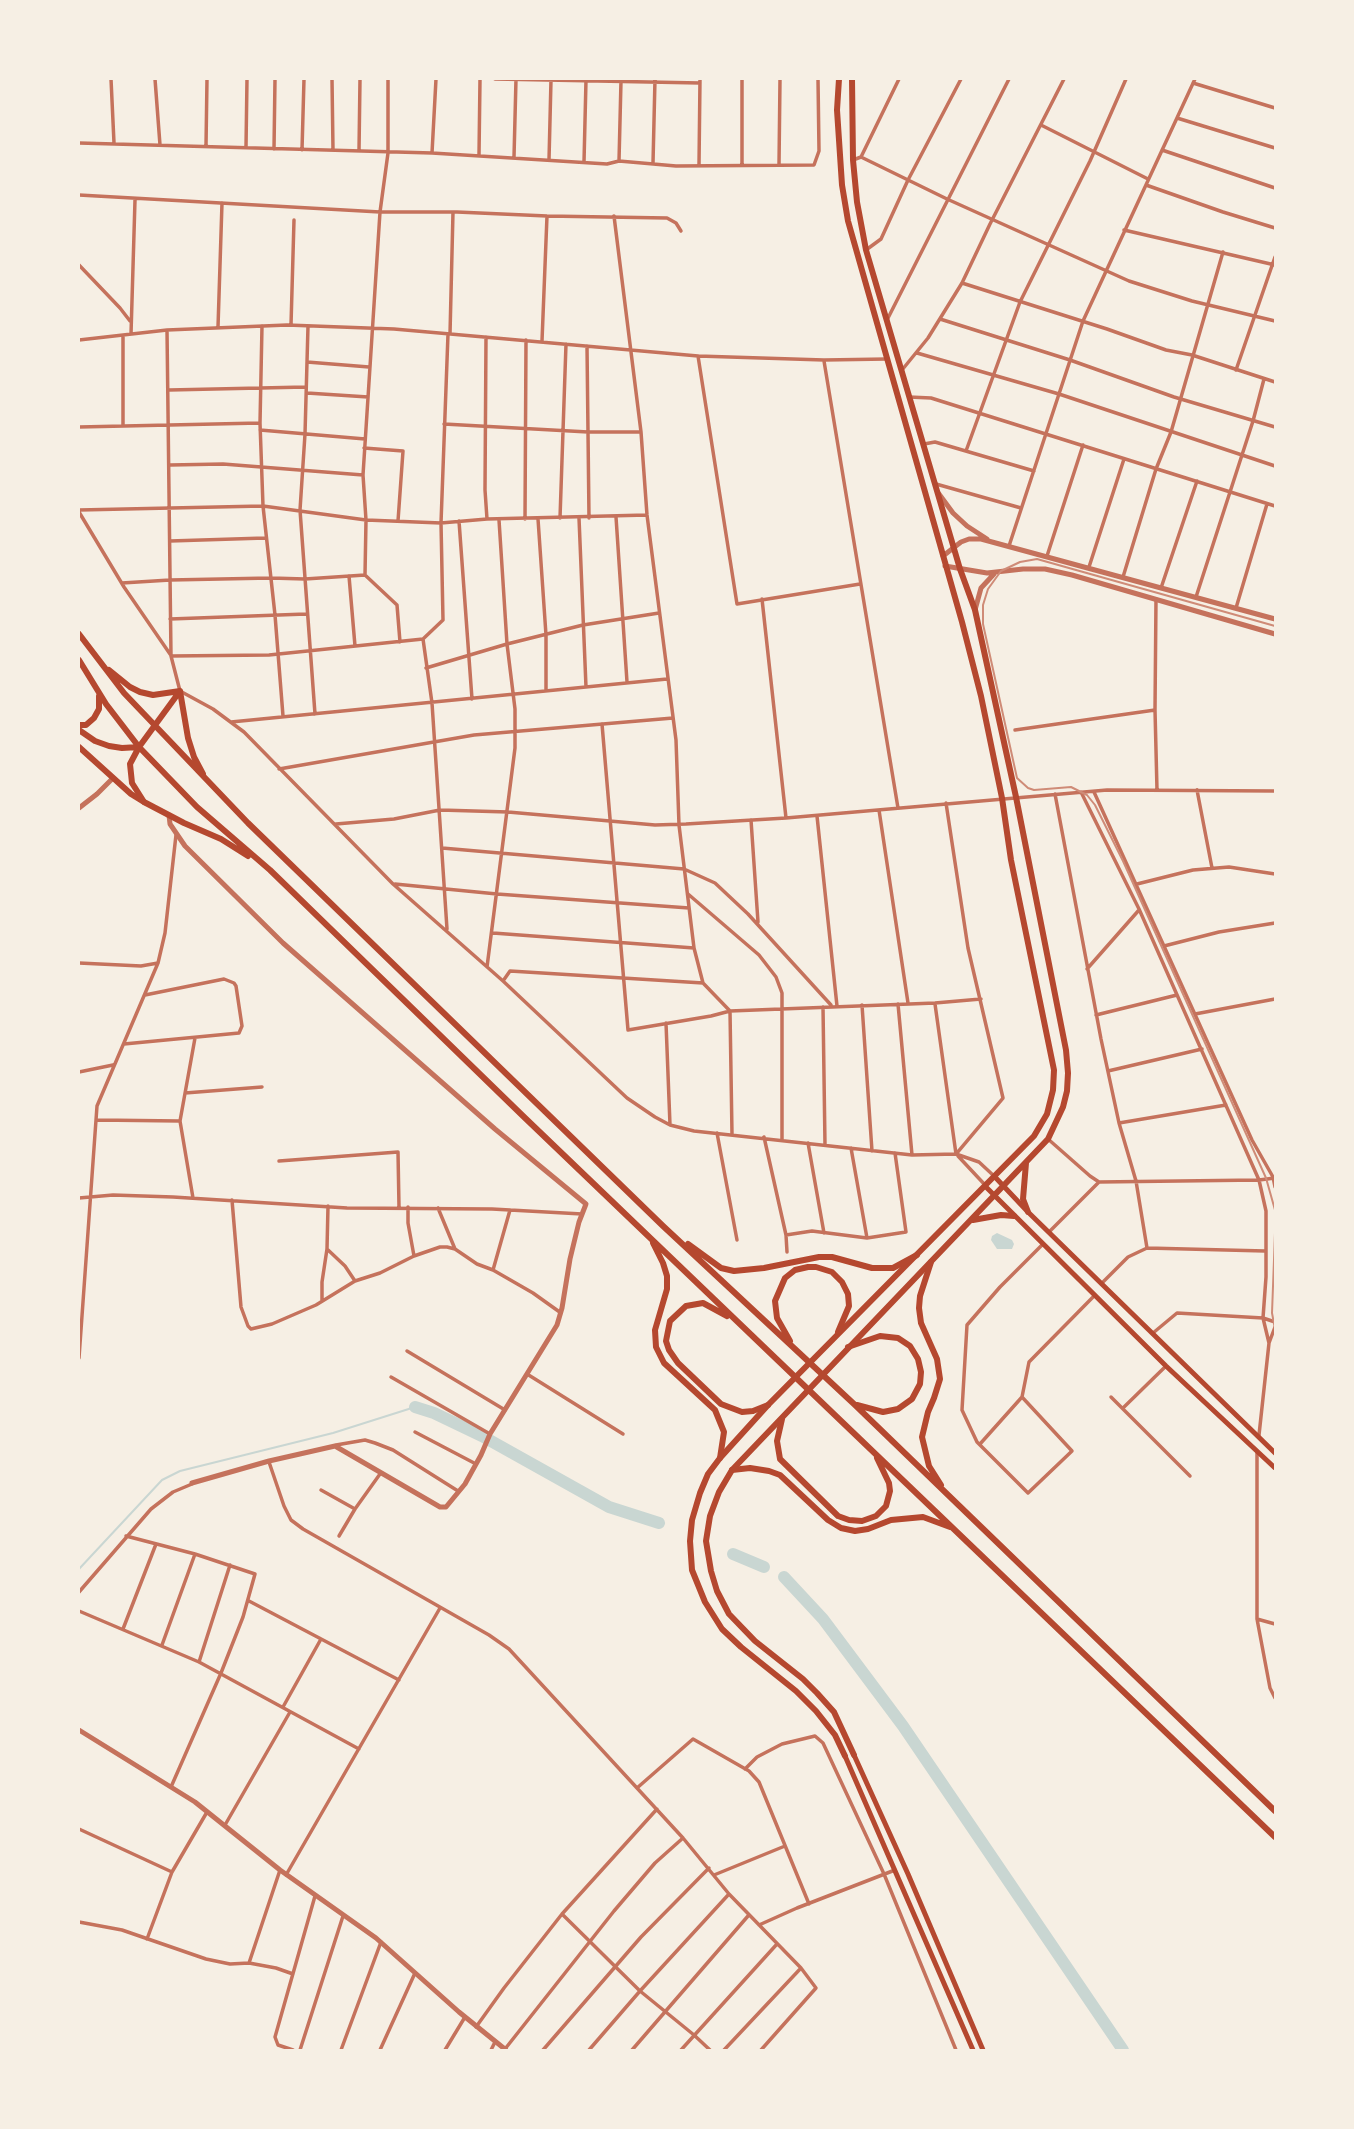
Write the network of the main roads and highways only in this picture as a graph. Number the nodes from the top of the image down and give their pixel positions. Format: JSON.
{"nodes":[{"id":1,"x":839,"y":79,"type":"edge"},
{"id":2,"x":852,"y":79,"type":"edge"},
{"id":3,"x":79,"y":634,"type":"edge"},
{"id":4,"x":91,"y":652,"type":"junction"},
{"id":5,"x":79,"y":660,"type":"edge"},
{"id":6,"x":98,"y":691,"type":"junction"},
{"id":7,"x":180,"y":691,"type":"junction"},
{"id":8,"x":155,"y":726,"type":"junction"},
{"id":9,"x":79,"y":727,"type":"edge"},
{"id":10,"x":79,"y":747,"type":"edge"},
{"id":11,"x":139,"y":747,"type":"junction"},
{"id":12,"x":208,"y":782,"type":"junction"},
{"id":13,"x":145,"y":802,"type":"junction"},
{"id":14,"x":270,"y":870,"type":"junction"},
{"id":15,"x":1026,"y":1162,"type":"junction"},
{"id":16,"x":995,"y":1177,"type":"junction"},
{"id":17,"x":1002,"y":1186,"type":"junction"},
{"id":18,"x":986,"y":1187,"type":"junction"},
{"id":19,"x":993,"y":1195,"type":"junction"},
{"id":20,"x":1028,"y":1212,"type":"junction"},
{"id":21,"x":1014,"y":1216,"type":"junction"},
{"id":22,"x":971,"y":1220,"type":"junction"},
{"id":23,"x":663,"y":1226,"type":"junction"},
{"id":24,"x":651,"y":1238,"type":"junction"},
{"id":25,"x":917,"y":1255,"type":"junction"},
{"id":26,"x":931,"y":1262,"type":"junction"},
{"id":27,"x":738,"y":1323,"type":"junction"},
{"id":28,"x":838,"y":1332,"type":"junction"},
{"id":29,"x":793,"y":1346,"type":"junction"},
{"id":30,"x":848,"y":1347,"type":"junction"},
{"id":31,"x":854,"y":1404,"type":"junction"},
{"id":32,"x":768,"y":1405,"type":"junction"},
{"id":33,"x":782,"y":1419,"type":"junction"},
{"id":34,"x":870,"y":1448,"type":"junction"},
{"id":35,"x":1275,"y":1453,"type":"edge"},
{"id":36,"x":720,"y":1458,"type":"junction"},
{"id":37,"x":1275,"y":1468,"type":"edge"},
{"id":38,"x":732,"y":1470,"type":"junction"},
{"id":39,"x":948,"y":1496,"type":"junction"},
{"id":40,"x":954,"y":1529,"type":"junction"},
{"id":41,"x":854,"y":1755,"type":"joint"},
{"id":42,"x":845,"y":1756,"type":"joint"},
{"id":43,"x":1275,"y":1811,"type":"edge"},
{"id":44,"x":1275,"y":1837,"type":"edge"},
{"id":45,"x":973,"y":2050,"type":"edge"},
{"id":46,"x":983,"y":2050,"type":"edge"}],
"edges":[{"from":1,"to":16,"type":"main road"},
{"from":2,"to":15,"type":"main road"},
{"from":3,"to":4,"type":"main road"},
{"from":4,"to":7,"type":"main road"},
{"from":4,"to":8,"type":"main road"},
{"from":5,"to":6,"type":"main road"},
{"from":6,"to":9,"type":"main road"},
{"from":6,"to":11,"type":"main road"},
{"from":7,"to":8,"type":"main road"},
{"from":7,"to":12,"type":"main road"},
{"from":8,"to":11,"type":"main road"},
{"from":8,"to":12,"type":"main road"},
{"from":9,"to":11,"type":"main road"},
{"from":10,"to":13,"type":"main road"},
{"from":11,"to":13,"type":"main road"},
{"from":11,"to":14,"type":"main road"},
{"from":12,"to":23,"type":"main road"},
{"from":13,"to":14,"type":"main road"},
{"from":14,"to":24,"type":"main road"},
{"from":15,"to":17,"type":"main road"},
{"from":15,"to":20,"type":"main road"},
{"from":16,"to":17,"type":"main road"},
{"from":16,"to":18,"type":"main road"},
{"from":17,"to":19,"type":"main road"},
{"from":17,"to":20,"type":"main road"},
{"from":18,"to":19,"type":"main road"},
{"from":18,"to":25,"type":"main road"},
{"from":19,"to":21,"type":"main road"},
{"from":19,"to":22,"type":"main road"},
{"from":20,"to":35,"type":"main road"},
{"from":21,"to":22,"type":"main road"},
{"from":21,"to":37,"type":"main road"},
{"from":22,"to":26,"type":"main road"},
{"from":23,"to":25,"type":"main road"},
{"from":23,"to":29,"type":"main road"},
{"from":24,"to":27,"type":"main road"},
{"from":24,"to":36,"type":"main road"},
{"from":25,"to":28,"type":"main road"},
{"from":26,"to":30,"type":"main road"},
{"from":26,"to":39,"type":"main road"},
{"from":27,"to":32,"type":"main road"},
{"from":27,"to":34,"type":"main road"},
{"from":28,"to":29,"type":"main road"},
{"from":28,"to":32,"type":"main road"},
{"from":29,"to":31,"type":"main road"},
{"from":30,"to":31,"type":"main road"},
{"from":30,"to":33,"type":"main road"},
{"from":31,"to":39,"type":"main road"},
{"from":32,"to":36,"type":"main road"},
{"from":33,"to":34,"type":"main road"},
{"from":33,"to":38,"type":"main road"},
{"from":34,"to":40,"type":"main road"},
{"from":36,"to":42,"type":"main road"},
{"from":38,"to":40,"type":"main road"},
{"from":38,"to":41,"type":"main road"},
{"from":39,"to":43,"type":"main road"},
{"from":40,"to":44,"type":"main road"},
{"from":41,"to":46,"type":"main road"},
{"from":42,"to":45,"type":"main road"}]}
